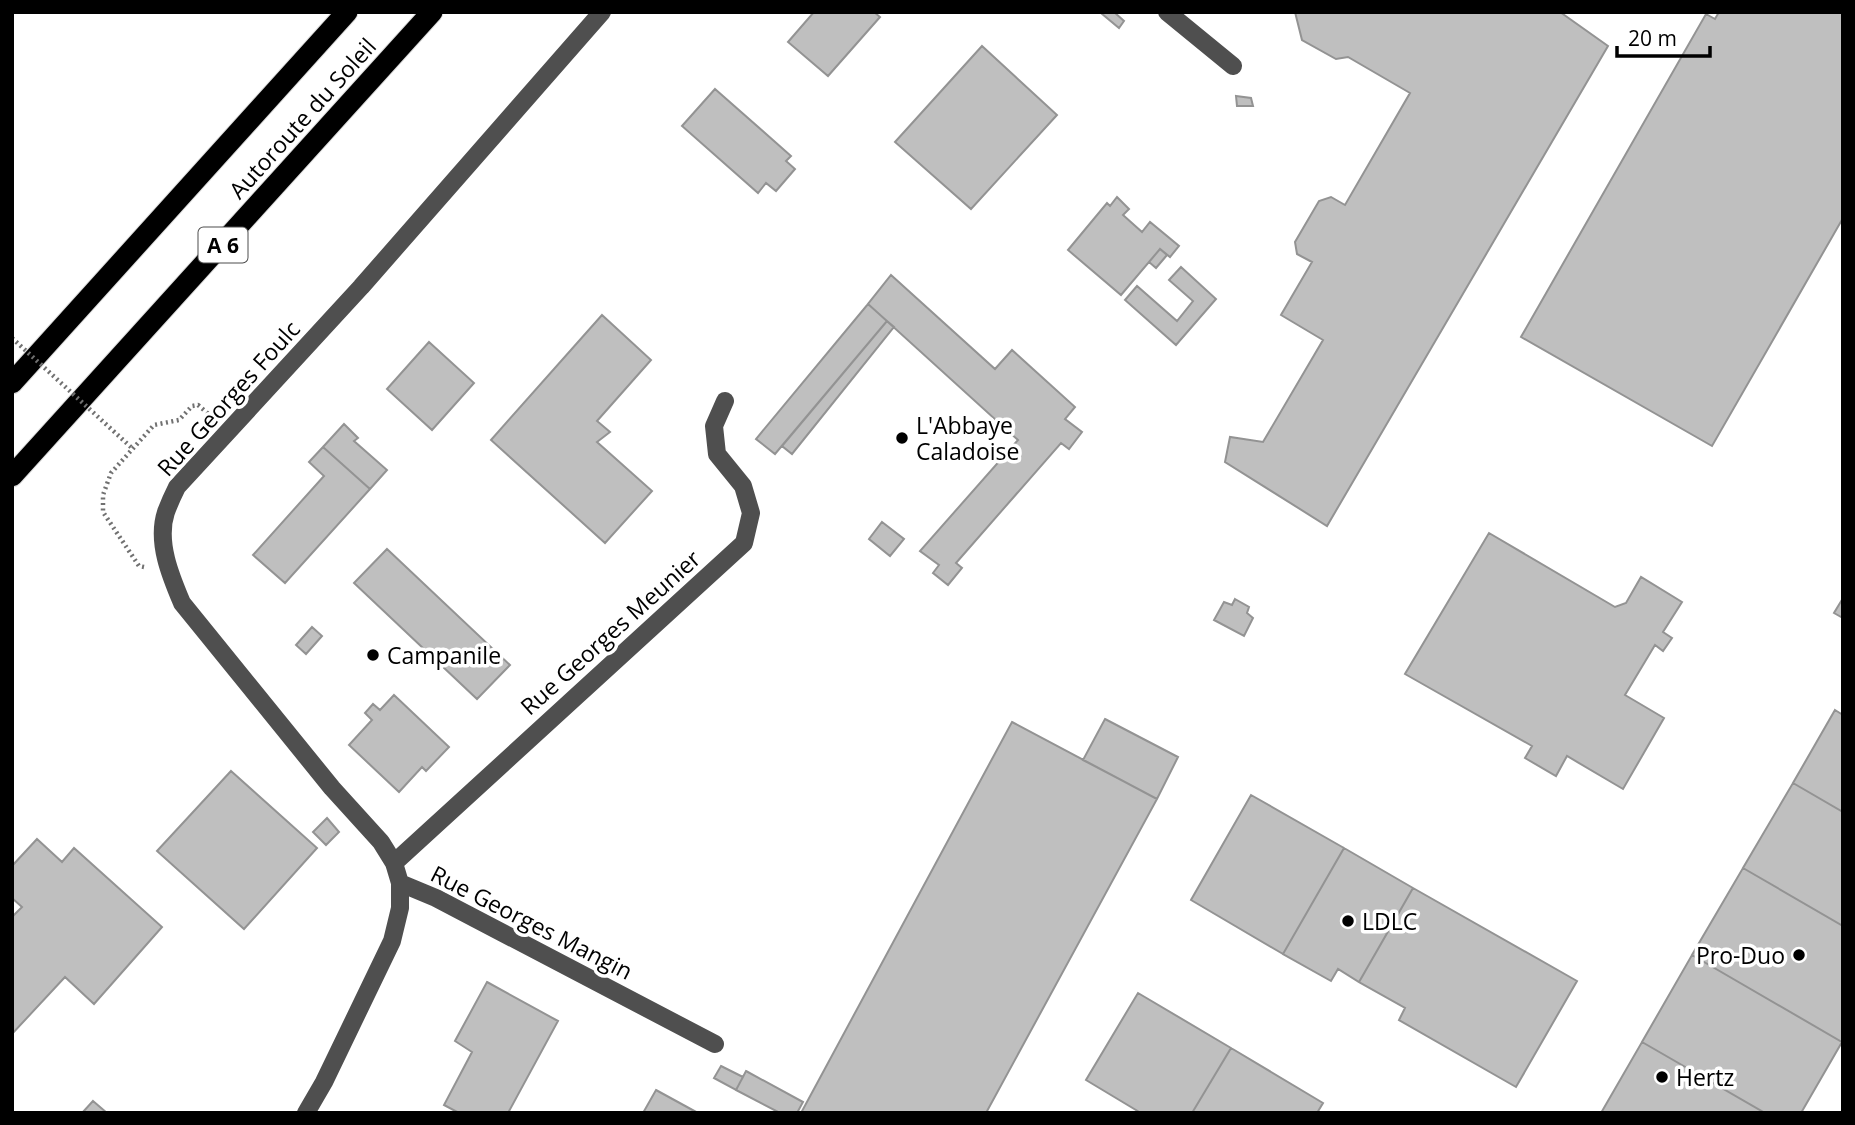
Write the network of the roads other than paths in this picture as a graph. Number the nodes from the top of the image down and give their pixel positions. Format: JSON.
{"nodes":[{"id":1,"x":347,"y":12,"type":"edge"},
{"id":2,"x":432,"y":12,"type":"edge"},
{"id":3,"x":602,"y":12,"type":"edge"},
{"id":4,"x":1167,"y":12,"type":"edge"},
{"id":5,"x":1233,"y":66,"type":"dead end"},
{"id":6,"x":12,"y":383,"type":"edge"},
{"id":7,"x":725,"y":401,"type":"dead end"},
{"id":8,"x":12,"y":476,"type":"edge"},
{"id":9,"x":394,"y":863,"type":"junction"},
{"id":10,"x":400,"y":883,"type":"junction"},
{"id":11,"x":715,"y":1044,"type":"dead end"},
{"id":12,"x":306,"y":1113,"type":"edge"}],
"edges":[{"from":1,"to":6,"type":"highway","name":"Autoroute du Soleil","number":"A 6"},
{"from":2,"to":8,"type":"highway","name":"Autoroute du Soleil","number":"A 6"},
{"from":3,"to":9,"type":"street","name":"Rue Georges Foulc"},
{"from":4,"to":5,"type":"street"},
{"from":7,"to":9,"type":"street","name":"Rue Georges Meunier"},
{"from":9,"to":10,"type":"street","name":"Rue Georges Foulc"},
{"from":10,"to":11,"type":"street","name":"Rue Georges Mangin"},
{"from":10,"to":12,"type":"street","name":"Rue Georges Mangin"}]}
